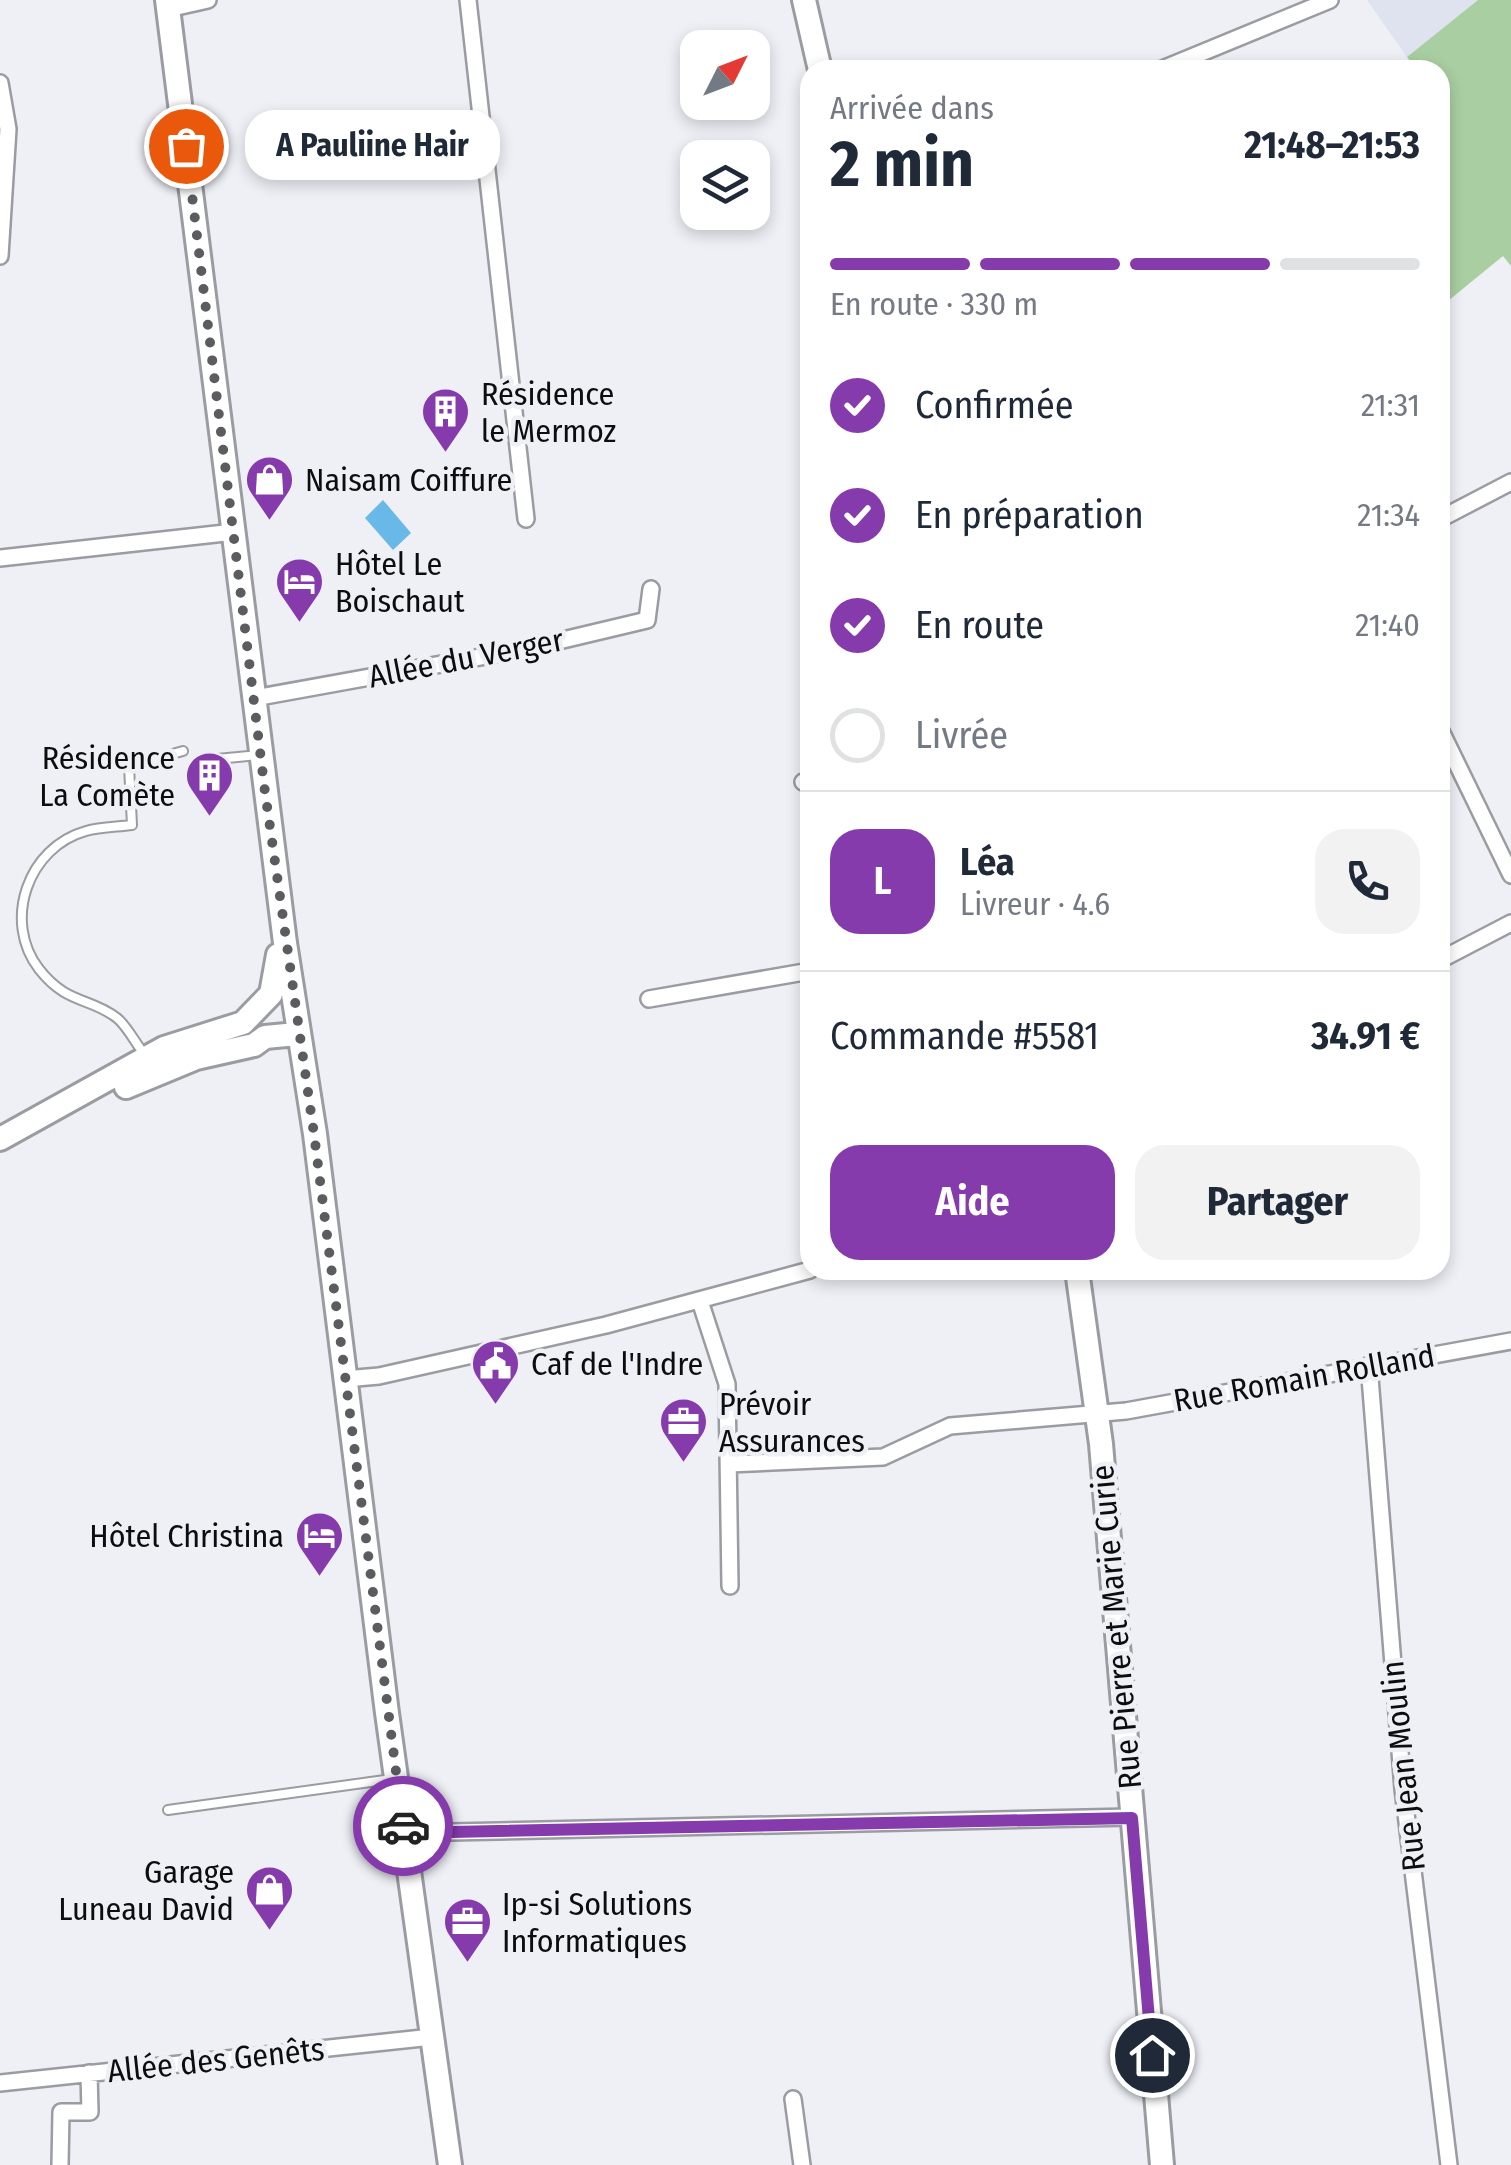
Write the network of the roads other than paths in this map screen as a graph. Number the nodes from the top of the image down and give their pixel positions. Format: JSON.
{"nodes":[{"id":1,"x":208,"y":0,"type":"edge"},
{"id":2,"x":468,"y":0,"type":"edge"},
{"id":3,"x":804,"y":0,"type":"edge"},
{"id":4,"x":1330,"y":0,"type":"edge"},
{"id":5,"x":167,"y":4,"type":"edge"},
{"id":6,"x":818,"y":60,"type":"edge"},
{"id":7,"x":1184,"y":60,"type":"edge"},
{"id":8,"x":0,"y":83,"type":"edge"},
{"id":9,"x":0,"y":256,"type":"edge"},
{"id":10,"x":1511,"y":482,"type":"edge"},
{"id":11,"x":1450,"y":514,"type":"edge"},
{"id":12,"x":526,"y":519,"type":"dead end"},
{"id":13,"x":234,"y":532,"type":"junction"},
{"id":14,"x":0,"y":558,"type":"edge"},
{"id":15,"x":651,"y":589,"type":"dead end"},
{"id":16,"x":254,"y":698,"type":"junction"},
{"id":17,"x":1450,"y":750,"type":"edge"},
{"id":18,"x":183,"y":751,"type":"dead end"},
{"id":19,"x":260,"y":754,"type":"junction"},
{"id":20,"x":218,"y":759,"type":"dead end"},
{"id":21,"x":1511,"y":875,"type":"edge"},
{"id":22,"x":1511,"y":923,"type":"edge"},
{"id":23,"x":284,"y":942,"type":"junction"},
{"id":24,"x":1450,"y":955,"type":"edge"},
{"id":25,"x":800,"y":972,"type":"edge"},
{"id":26,"x":648,"y":999,"type":"dead end"},
{"id":27,"x":234,"y":1026,"type":"junction"},
{"id":28,"x":297,"y":1034,"type":"junction"},
{"id":29,"x":259,"y":1041,"type":"junction"},
{"id":30,"x":148,"y":1058,"type":"junction"},
{"id":31,"x":303,"y":1070,"type":"junction"},
{"id":32,"x":0,"y":1138,"type":"edge"},
{"id":33,"x":0,"y":1155,"type":"edge"},
{"id":34,"x":800,"y":1273,"type":"edge"},
{"id":35,"x":1078,"y":1280,"type":"edge"},
{"id":36,"x":700,"y":1301,"type":"junction"},
{"id":37,"x":1511,"y":1341,"type":"edge"},
{"id":38,"x":1369,"y":1365,"type":"junction"},
{"id":39,"x":345,"y":1379,"type":"junction"},
{"id":40,"x":1098,"y":1413,"type":"junction"},
{"id":41,"x":729,"y":1464,"type":"junction"},
{"id":42,"x":730,"y":1586,"type":"dead end"},
{"id":43,"x":396,"y":1779,"type":"junction"},
{"id":44,"x":168,"y":1810,"type":"dead end"},
{"id":45,"x":1132,"y":1818,"type":"junction"},
{"id":46,"x":404,"y":1833,"type":"junction"},
{"id":47,"x":432,"y":2037,"type":"junction"},
{"id":48,"x":88,"y":2073,"type":"junction"},
{"id":49,"x":0,"y":2083,"type":"edge"},
{"id":50,"x":793,"y":2099,"type":"dead end"},
{"id":51,"x":60,"y":2165,"type":"edge"},
{"id":52,"x":450,"y":2165,"type":"edge"},
{"id":53,"x":802,"y":2165,"type":"edge"},
{"id":54,"x":1162,"y":2165,"type":"edge"},
{"id":55,"x":1449,"y":2165,"type":"edge"}],
"edges":[{"from":1,"to":5,"type":"street"},
{"from":2,"to":12,"type":"street"},
{"from":3,"to":6,"type":"main road"},
{"from":4,"to":7,"type":"street"},
{"from":5,"to":13,"type":"main road"},
{"from":8,"to":9,"type":"street"},
{"from":10,"to":11,"type":"street"},
{"from":13,"to":14,"type":"street"},
{"from":13,"to":16,"type":"main road"},
{"from":15,"to":16,"type":"street","name":"Allée du Verger"},
{"from":16,"to":19,"type":"main road"},
{"from":17,"to":21,"type":"street"},
{"from":18,"to":30,"type":"lane"},
{"from":19,"to":20,"type":"lane"},
{"from":19,"to":23,"type":"main road"},
{"from":22,"to":24,"type":"street"},
{"from":23,"to":27,"type":"main road"},
{"from":23,"to":28,"type":"main road"},
{"from":25,"to":26,"type":"street"},
{"from":27,"to":29,"type":"main road"},
{"from":27,"to":30,"type":"main road"},
{"from":28,"to":29,"type":"main road"},
{"from":28,"to":31,"type":"main road"},
{"from":29,"to":31,"type":"main road"},
{"from":29,"to":33,"type":"main road"},
{"from":30,"to":32,"type":"main road"},
{"from":31,"to":39,"type":"main road"},
{"from":34,"to":36,"type":"street"},
{"from":35,"to":40,"type":"main road","name":"Rue Pierre et Marie Curie"},
{"from":36,"to":39,"type":"street"},
{"from":36,"to":41,"type":"street"},
{"from":37,"to":38,"type":"street","name":"Rue Romain Rolland"},
{"from":38,"to":40,"type":"street","name":"Rue Romain Rolland"},
{"from":38,"to":55,"type":"street","name":"Rue Jean Moulin"},
{"from":39,"to":43,"type":"main road"},
{"from":40,"to":41,"type":"street","name":"Rue Romain Rolland"},
{"from":40,"to":45,"type":"main road","name":"Rue Pierre et Marie Curie"},
{"from":41,"to":42,"type":"street"},
{"from":43,"to":44,"type":"lane"},
{"from":43,"to":46,"type":"main road"},
{"from":45,"to":46,"type":"street"},
{"from":45,"to":54,"type":"main road","name":"Rue Pierre et Marie Curie"},
{"from":46,"to":47,"type":"main road"},
{"from":47,"to":48,"type":"street","name":"Allée des Genêts"},
{"from":47,"to":52,"type":"main road"},
{"from":48,"to":49,"type":"street","name":"Allée des Genêts"},
{"from":48,"to":51,"type":"street"},
{"from":50,"to":53,"type":"street"}]}
